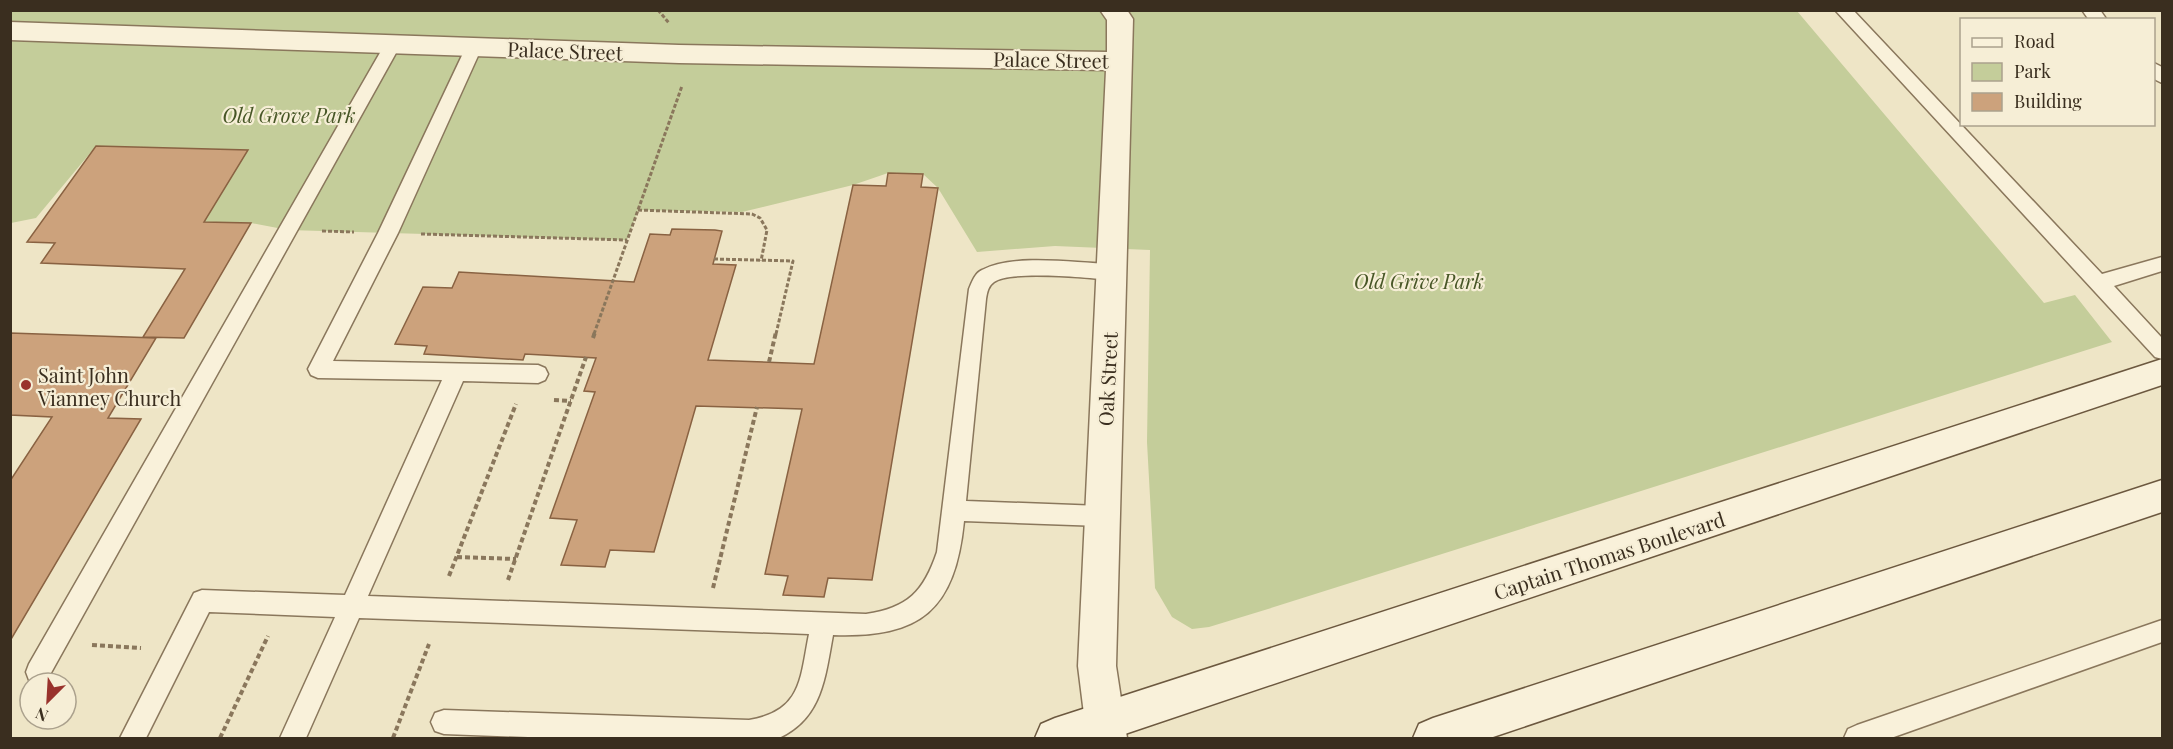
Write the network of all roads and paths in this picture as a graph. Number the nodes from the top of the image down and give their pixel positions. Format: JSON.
{"nodes":[{"id":1,"x":658,"y":10,"type":"edge"},
{"id":2,"x":1844,"y":10,"type":"edge"},
{"id":3,"x":1120,"y":13,"type":"edge"},
{"id":4,"x":669,"y":23,"type":"dead end"},
{"id":5,"x":10,"y":31,"type":"edge"},
{"id":6,"x":393,"y":44,"type":"junction"},
{"id":7,"x":474,"y":47,"type":"junction"},
{"id":8,"x":1120,"y":61,"type":"junction"},
{"id":9,"x":683,"y":81,"type":"dead end"},
{"id":10,"x":638,"y":210,"type":"junction"},
{"id":11,"x":316,"y":231,"type":"dead end"},
{"id":12,"x":359,"y":232,"type":"dead end"},
{"id":13,"x":416,"y":234,"type":"dead end"},
{"id":14,"x":627,"y":240,"type":"junction"},
{"id":15,"x":714,"y":259,"type":"dead end"},
{"id":16,"x":761,"y":261,"type":"junction"},
{"id":17,"x":2163,"y":264,"type":"edge"},
{"id":18,"x":1112,"y":272,"type":"junction"},
{"id":19,"x":2098,"y":283,"type":"junction"},
{"id":20,"x":593,"y":338,"type":"dead end"},
{"id":21,"x":2163,"y":351,"type":"edge"},
{"id":22,"x":586,"y":357,"type":"dead end"},
{"id":23,"x":769,"y":362,"type":"dead end"},
{"id":24,"x":2163,"y":372,"type":"edge"},
{"id":25,"x":456,"y":373,"type":"junction"},
{"id":26,"x":538,"y":374,"type":"dead end"},
{"id":27,"x":518,"y":399,"type":"dead end"},
{"id":28,"x":550,"y":400,"type":"dead end"},
{"id":29,"x":571,"y":401,"type":"junction"},
{"id":30,"x":757,"y":407,"type":"dead end"},
{"id":31,"x":2163,"y":496,"type":"edge"},
{"id":32,"x":954,"y":511,"type":"junction"},
{"id":33,"x":1101,"y":516,"type":"junction"},
{"id":34,"x":457,"y":557,"type":"junction"},
{"id":35,"x":516,"y":559,"type":"junction"},
{"id":36,"x":446,"y":585,"type":"dead end"},
{"id":37,"x":506,"y":587,"type":"dead end"},
{"id":38,"x":712,"y":594,"type":"dead end"},
{"id":39,"x":352,"y":606,"type":"junction"},
{"id":40,"x":823,"y":623,"type":"junction"},
{"id":41,"x":2163,"y":631,"type":"edge"},
{"id":42,"x":268,"y":635,"type":"dead end"},
{"id":43,"x":54,"y":642,"type":"junction"},
{"id":44,"x":430,"y":642,"type":"dead end"},
{"id":45,"x":178,"y":650,"type":"junction"},
{"id":46,"x":39,"y":671,"type":"edge"},
{"id":47,"x":444,"y":722,"type":"dead end"},
{"id":48,"x":1106,"y":731,"type":"edge"},
{"id":49,"x":1870,"y":736,"type":"edge"},
{"id":50,"x":133,"y":738,"type":"edge"},
{"id":51,"x":220,"y":738,"type":"edge"},
{"id":52,"x":293,"y":738,"type":"edge"},
{"id":53,"x":393,"y":738,"type":"edge"},
{"id":54,"x":1055,"y":738,"type":"edge"},
{"id":55,"x":1433,"y":738,"type":"edge"}],
"edges":[{"from":1,"to":4,"type":"path"},
{"from":2,"to":19,"type":"lane"},
{"from":3,"to":8,"type":"street","name":"Oak Street"},
{"from":5,"to":6,"type":"street","name":"Palace Street"},
{"from":6,"to":7,"type":"street","name":"Palace Street"},
{"from":6,"to":43,"type":"lane"},
{"from":7,"to":8,"type":"street","name":"Palace Street"},
{"from":7,"to":25,"type":"lane"},
{"from":8,"to":18,"type":"street","name":"Oak Street"},
{"from":9,"to":10,"type":"path"},
{"from":10,"to":14,"type":"path"},
{"from":10,"to":16,"type":"path"},
{"from":11,"to":12,"type":"path"},
{"from":13,"to":14,"type":"path"},
{"from":14,"to":20,"type":"path"},
{"from":15,"to":16,"type":"path"},
{"from":16,"to":23,"type":"path"},
{"from":17,"to":19,"type":"lane"},
{"from":18,"to":32,"type":"lane"},
{"from":18,"to":33,"type":"street","name":"Oak Street"},
{"from":19,"to":21,"type":"lane"},
{"from":22,"to":29,"type":"path"},
{"from":24,"to":48,"type":"street","name":"Captain Thomas Boulevard"},
{"from":25,"to":26,"type":"lane"},
{"from":25,"to":39,"type":"lane"},
{"from":27,"to":34,"type":"path"},
{"from":28,"to":29,"type":"path"},
{"from":29,"to":35,"type":"path"},
{"from":30,"to":38,"type":"path"},
{"from":31,"to":55,"type":"street"},
{"from":32,"to":33,"type":"lane"},
{"from":32,"to":40,"type":"lane"},
{"from":33,"to":48,"type":"street","name":"Oak Street"},
{"from":34,"to":35,"type":"path"},
{"from":34,"to":36,"type":"path"},
{"from":35,"to":37,"type":"path"},
{"from":39,"to":40,"type":"lane"},
{"from":39,"to":45,"type":"lane"},
{"from":39,"to":52,"type":"lane"},
{"from":40,"to":47,"type":"lane"},
{"from":41,"to":49,"type":"lane"},
{"from":42,"to":51,"type":"path"},
{"from":43,"to":45,"type":"path"},
{"from":43,"to":46,"type":"lane"},
{"from":44,"to":53,"type":"path"},
{"from":45,"to":50,"type":"lane"},
{"from":48,"to":54,"type":"street","name":"Captain Thomas Boulevard"}]}
